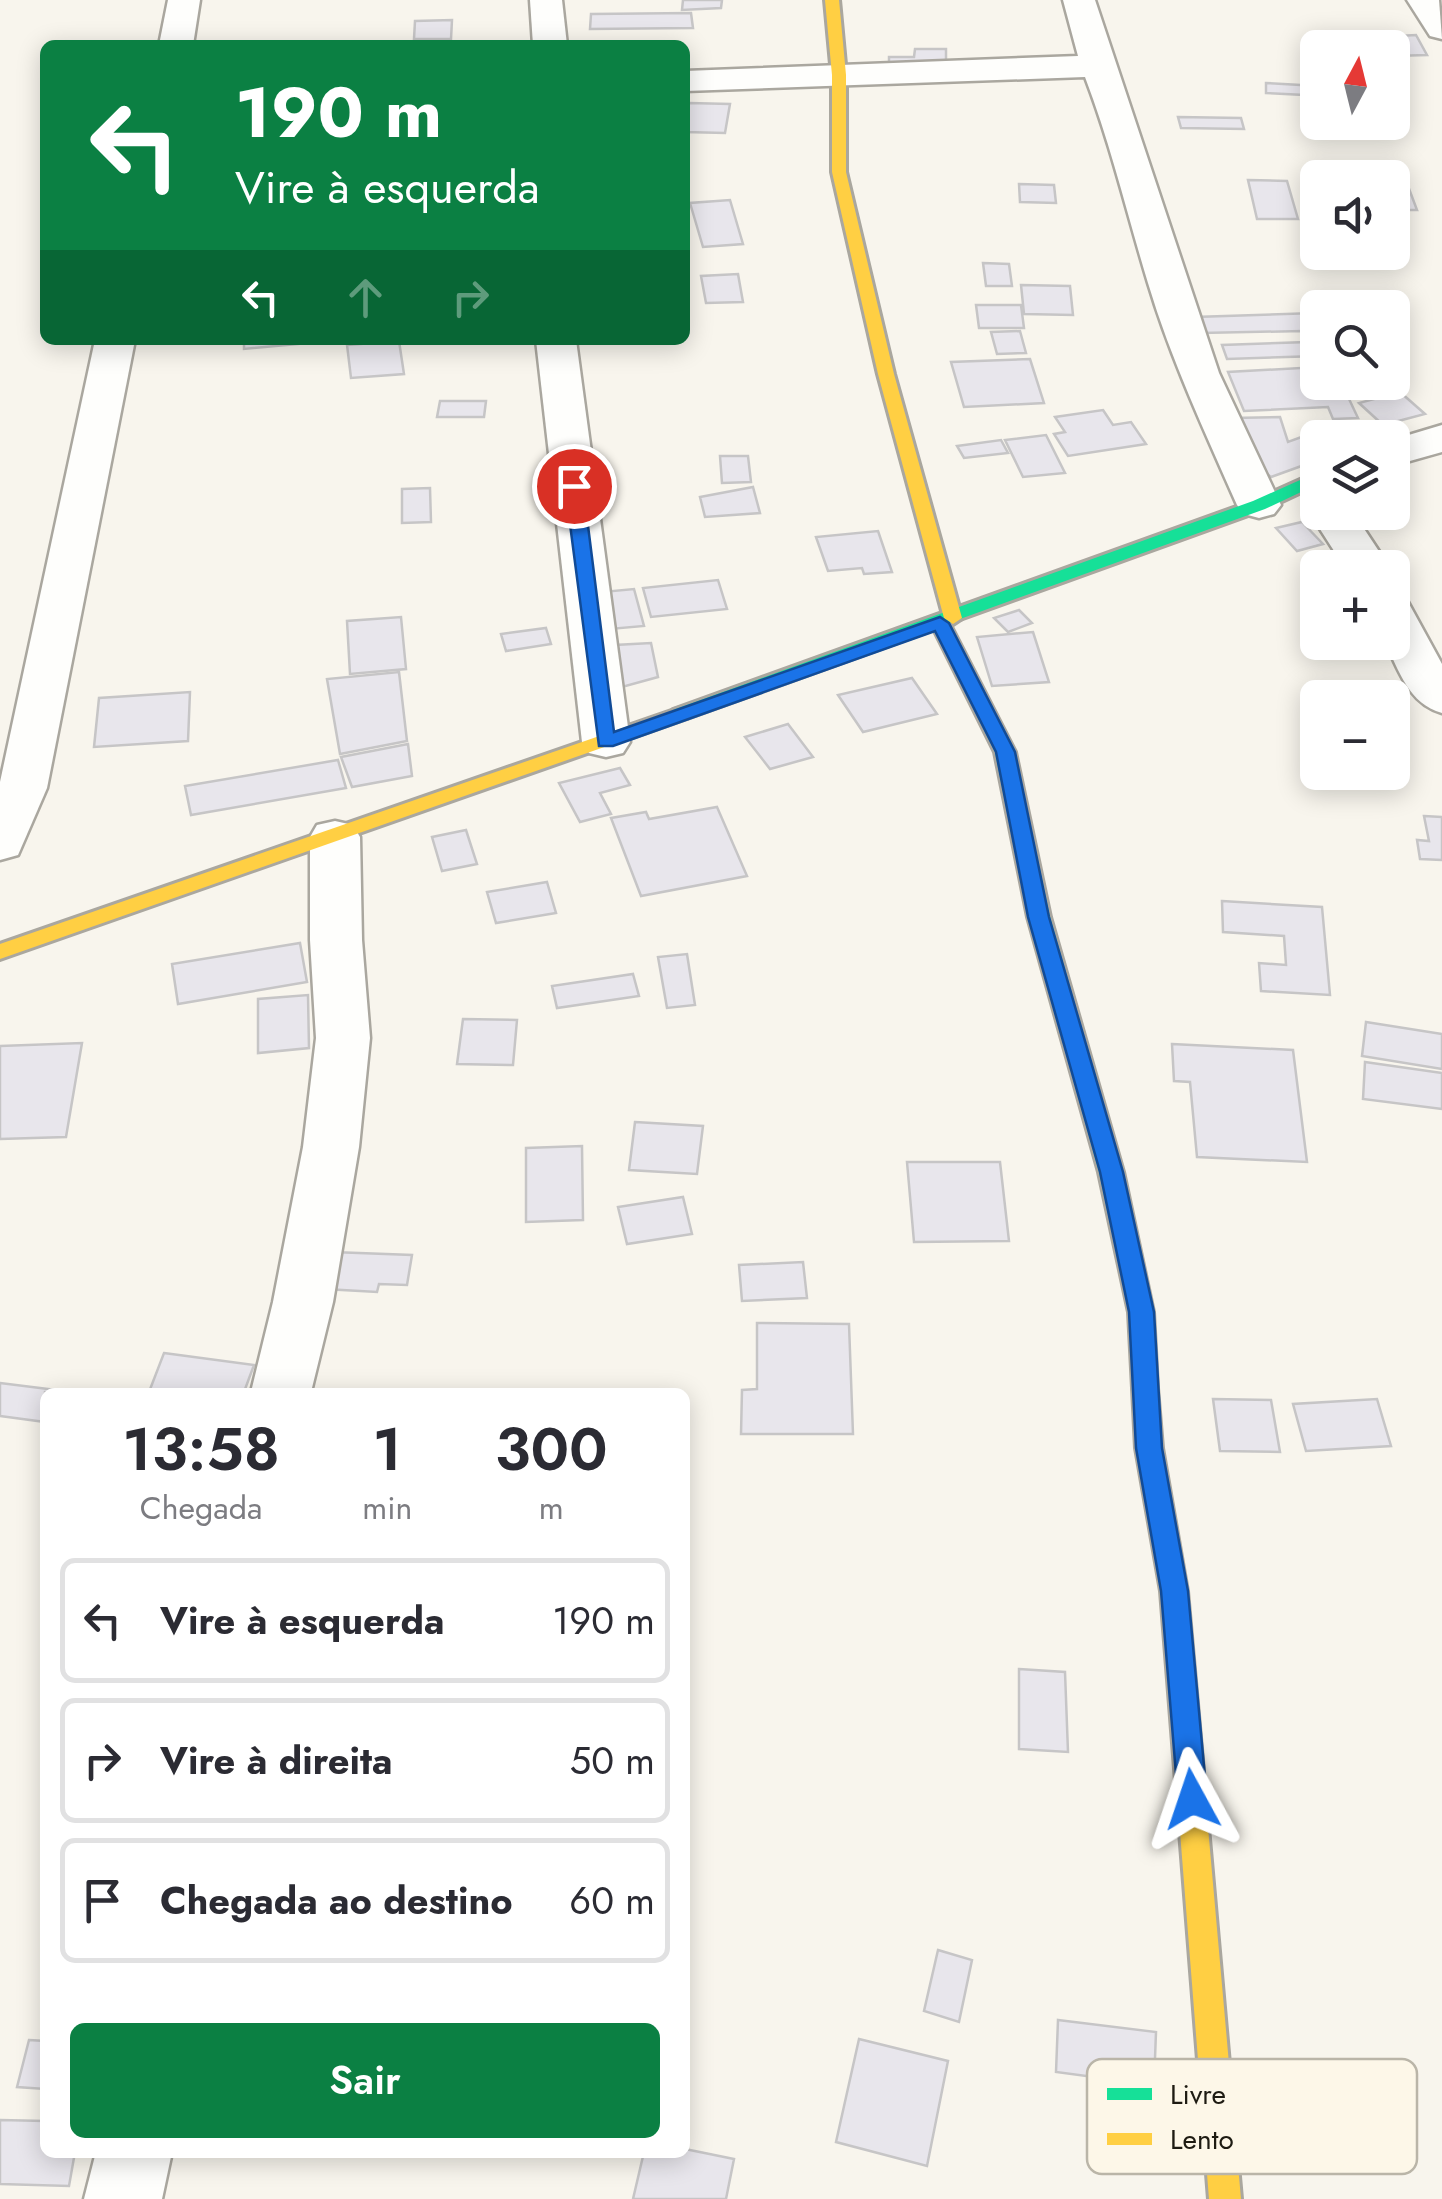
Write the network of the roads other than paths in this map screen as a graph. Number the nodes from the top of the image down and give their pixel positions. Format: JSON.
{"nodes":[{"id":1,"x":184,"y":0,"type":"edge"},
{"id":2,"x":546,"y":0,"type":"edge"},
{"id":3,"x":832,"y":0,"type":"edge"},
{"id":4,"x":1079,"y":0,"type":"edge"},
{"id":5,"x":1424,"y":0,"type":"edge"},
{"id":6,"x":1442,"y":29,"type":"edge"},
{"id":7,"x":177,"y":40,"type":"edge"},
{"id":8,"x":550,"y":40,"type":"edge"},
{"id":9,"x":1098,"y":66,"type":"junction"},
{"id":10,"x":955,"y":71,"type":"junction"},
{"id":11,"x":839,"y":75,"type":"junction"},
{"id":12,"x":690,"y":80,"type":"edge"},
{"id":13,"x":1126,"y":137,"type":"junction"},
{"id":14,"x":114,"y":345,"type":"edge"},
{"id":15,"x":557,"y":345,"type":"edge"},
{"id":16,"x":1442,"y":438,"type":"edge"},
{"id":17,"x":1410,"y":448,"type":"edge"},
{"id":18,"x":1300,"y":496,"type":"edge"},
{"id":19,"x":1260,"y":506,"type":"junction"},
{"id":20,"x":946,"y":620,"type":"junction"},
{"id":21,"x":1410,"y":647,"type":"edge"},
{"id":22,"x":1442,"y":698,"type":"edge"},
{"id":23,"x":606,"y":742,"type":"junction"},
{"id":24,"x":335,"y":836,"type":"junction"},
{"id":25,"x":0,"y":843,"type":"edge"},
{"id":26,"x":0,"y":952,"type":"edge"},
{"id":27,"x":282,"y":1388,"type":"edge"},
{"id":28,"x":1213,"y":2059,"type":"edge"},
{"id":29,"x":132,"y":2158,"type":"edge"},
{"id":30,"x":1223,"y":2174,"type":"edge"},
{"id":31,"x":122,"y":2199,"type":"edge"},
{"id":32,"x":1225,"y":2199,"type":"edge"}],
"edges":[{"from":1,"to":7,"type":"street"},
{"from":2,"to":8,"type":"street"},
{"from":3,"to":11,"type":"street"},
{"from":4,"to":9,"type":"street"},
{"from":5,"to":6,"type":"street"},
{"from":9,"to":10,"type":"street"},
{"from":9,"to":13,"type":"street"},
{"from":10,"to":11,"type":"street"},
{"from":10,"to":13,"type":"street"},
{"from":11,"to":12,"type":"street"},
{"from":11,"to":20,"type":"street"},
{"from":13,"to":19,"type":"street"},
{"from":14,"to":25,"type":"street"},
{"from":15,"to":23,"type":"street"},
{"from":16,"to":17,"type":"street"},
{"from":18,"to":19,"type":"street"},
{"from":19,"to":20,"type":"street"},
{"from":20,"to":23,"type":"street"},
{"from":20,"to":28,"type":"street"},
{"from":21,"to":22,"type":"street"},
{"from":23,"to":24,"type":"street"},
{"from":24,"to":26,"type":"street"},
{"from":24,"to":27,"type":"street"},
{"from":29,"to":31,"type":"street"},
{"from":30,"to":32,"type":"street"}]}
